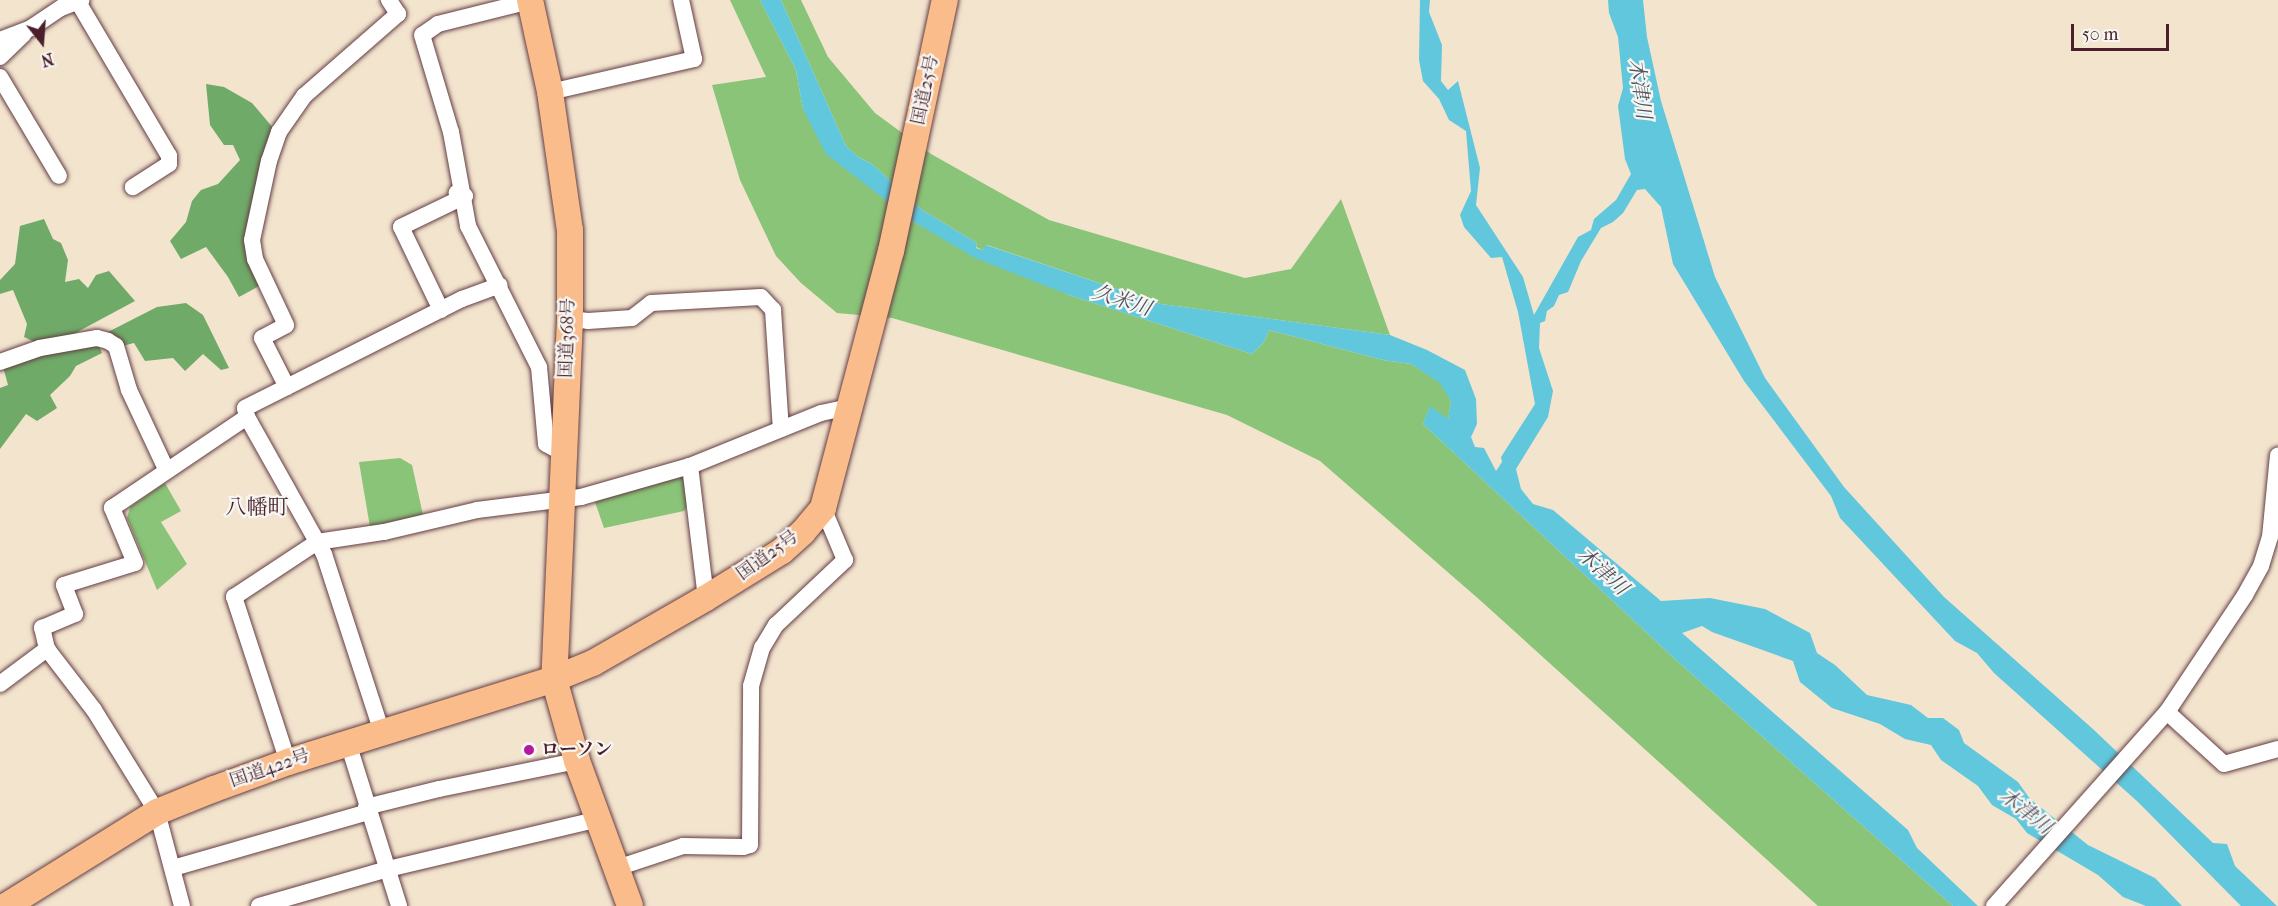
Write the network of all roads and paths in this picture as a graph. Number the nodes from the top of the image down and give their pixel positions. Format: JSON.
{"nodes":[{"id":1,"x":389,"y":0,"type":"edge"},
{"id":2,"x":681,"y":0,"type":"edge"},
{"id":3,"x":945,"y":0,"type":"edge"},
{"id":4,"x":80,"y":1,"type":"edge"},
{"id":5,"x":530,"y":1,"type":"edge"},
{"id":6,"x":31,"y":28,"type":"junction"},
{"id":7,"x":0,"y":40,"type":"edge"},
{"id":8,"x":0,"y":57,"type":"edge"},
{"id":9,"x":0,"y":77,"type":"edge"},
{"id":10,"x":550,"y":92,"type":"junction"},
{"id":11,"x":59,"y":176,"type":"dead end"},
{"id":12,"x":133,"y":187,"type":"dead end"},
{"id":13,"x":460,"y":195,"type":"junction"},
{"id":14,"x":500,"y":285,"type":"junction"},
{"id":15,"x":441,"y":310,"type":"junction"},
{"id":16,"x":570,"y":319,"type":"junction"},
{"id":17,"x":0,"y":362,"type":"edge"},
{"id":18,"x":287,"y":387,"type":"junction"},
{"id":19,"x":850,"y":407,"type":"junction"},
{"id":20,"x":247,"y":417,"type":"junction"},
{"id":21,"x":781,"y":429,"type":"junction"},
{"id":22,"x":563,"y":453,"type":"junction"},
{"id":23,"x":2278,"y":455,"type":"edge"},
{"id":24,"x":690,"y":466,"type":"junction"},
{"id":25,"x":167,"y":471,"type":"junction"},
{"id":26,"x":560,"y":500,"type":"junction"},
{"id":27,"x":823,"y":508,"type":"junction"},
{"id":28,"x":316,"y":542,"type":"junction"},
{"id":29,"x":706,"y":598,"type":"junction"},
{"id":30,"x":46,"y":650,"type":"junction"},
{"id":31,"x":554,"y":679,"type":"junction"},
{"id":32,"x":0,"y":684,"type":"edge"},
{"id":33,"x":2164,"y":716,"type":"junction"},
{"id":34,"x":382,"y":732,"type":"junction"},
{"id":35,"x":348,"y":743,"type":"junction"},
{"id":36,"x":2278,"y":749,"type":"edge"},
{"id":37,"x":577,"y":761,"type":"junction"},
{"id":38,"x":288,"y":762,"type":"junction"},
{"id":39,"x":367,"y":809,"type":"junction"},
{"id":40,"x":157,"y":812,"type":"junction"},
{"id":41,"x":599,"y":819,"type":"junction"},
{"id":42,"x":173,"y":868,"type":"junction"},
{"id":43,"x":617,"y":868,"type":"junction"},
{"id":44,"x":388,"y":869,"type":"junction"},
{"id":45,"x":6,"y":906,"type":"edge"},
{"id":46,"x":182,"y":906,"type":"edge"},
{"id":47,"x":259,"y":906,"type":"edge"},
{"id":48,"x":399,"y":906,"type":"edge"},
{"id":49,"x":630,"y":906,"type":"edge"},
{"id":50,"x":1994,"y":906,"type":"edge"}],
"edges":[{"from":1,"to":18,"type":"street"},
{"from":2,"to":10,"type":"street"},
{"from":3,"to":19,"type":"highway","name":"国道25号"},
{"from":4,"to":6,"type":"street"},
{"from":4,"to":12,"type":"street"},
{"from":5,"to":10,"type":"highway","name":"国道368号"},
{"from":5,"to":13,"type":"street"},
{"from":6,"to":7,"type":"street"},
{"from":6,"to":8,"type":"street"},
{"from":9,"to":11,"type":"street"},
{"from":10,"to":16,"type":"highway","name":"国道368号"},
{"from":13,"to":14,"type":"street"},
{"from":13,"to":15,"type":"street"},
{"from":14,"to":15,"type":"street"},
{"from":14,"to":22,"type":"street"},
{"from":15,"to":18,"type":"street"},
{"from":16,"to":21,"type":"street"},
{"from":16,"to":22,"type":"highway","name":"国道368号"},
{"from":17,"to":25,"type":"street"},
{"from":18,"to":20,"type":"street"},
{"from":19,"to":21,"type":"street"},
{"from":19,"to":27,"type":"highway","name":"国道25号"},
{"from":20,"to":25,"type":"street"},
{"from":20,"to":28,"type":"street"},
{"from":21,"to":24,"type":"street"},
{"from":22,"to":26,"type":"highway","name":"国道368号"},
{"from":23,"to":33,"type":"street"},
{"from":24,"to":26,"type":"street"},
{"from":24,"to":29,"type":"street"},
{"from":25,"to":30,"type":"street"},
{"from":26,"to":28,"type":"street"},
{"from":26,"to":31,"type":"highway","name":"国道368号"},
{"from":27,"to":29,"type":"highway","name":"国道25号"},
{"from":27,"to":43,"type":"street"},
{"from":28,"to":34,"type":"street"},
{"from":28,"to":38,"type":"street"},
{"from":29,"to":31,"type":"highway","name":"国道25号"},
{"from":30,"to":32,"type":"street"},
{"from":30,"to":40,"type":"street"},
{"from":31,"to":34,"type":"highway","name":"国道422号"},
{"from":31,"to":37,"type":"highway"},
{"from":33,"to":36,"type":"street"},
{"from":33,"to":50,"type":"street"},
{"from":34,"to":35,"type":"highway","name":"国道422号"},
{"from":35,"to":38,"type":"highway","name":"国道422号"},
{"from":35,"to":39,"type":"street"},
{"from":37,"to":39,"type":"street"},
{"from":37,"to":41,"type":"highway"},
{"from":38,"to":40,"type":"highway","name":"国道422号"},
{"from":39,"to":42,"type":"street"},
{"from":39,"to":44,"type":"street"},
{"from":40,"to":42,"type":"street"},
{"from":40,"to":45,"type":"highway","name":"国道422号"},
{"from":41,"to":43,"type":"highway"},
{"from":41,"to":44,"type":"street"},
{"from":42,"to":46,"type":"street"},
{"from":43,"to":49,"type":"highway"},
{"from":44,"to":47,"type":"street"},
{"from":44,"to":48,"type":"street"}]}
